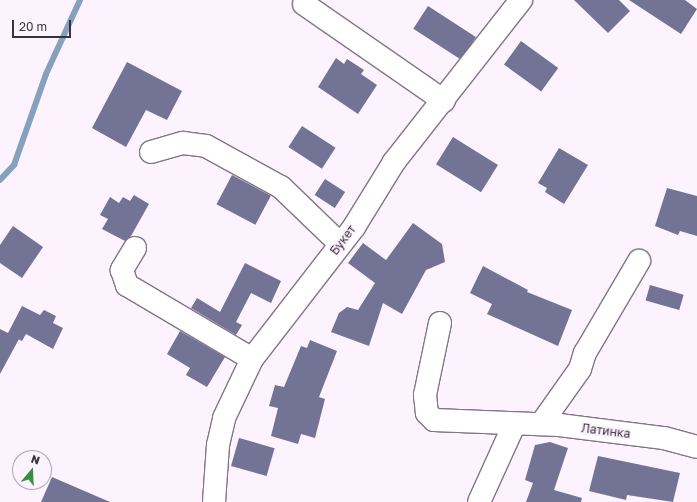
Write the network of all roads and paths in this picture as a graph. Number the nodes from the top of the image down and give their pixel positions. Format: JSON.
{"nodes":[{"id":1,"x":521,"y":0,"type":"edge"},
{"id":2,"x":304,"y":4,"type":"dead end"},
{"id":3,"x":444,"y":101,"type":"junction"},
{"id":4,"x":151,"y":152,"type":"dead end"},
{"id":5,"x":340,"y":244,"type":"junction"},
{"id":6,"x":135,"y":248,"type":"dead end"},
{"id":7,"x":638,"y":261,"type":"dead end"},
{"id":8,"x":440,"y":323,"type":"dead end"},
{"id":9,"x":252,"y":359,"type":"junction"},
{"id":10,"x":541,"y":424,"type":"junction"},
{"id":11,"x":514,"y":425,"type":"junction"},
{"id":12,"x":697,"y":448,"type":"edge"},
{"id":13,"x":214,"y":502,"type":"edge"},
{"id":14,"x":479,"y":502,"type":"edge"}],
"edges":[{"from":1,"to":3,"type":"street","name":"Букет"},
{"from":2,"to":3,"type":"street"},
{"from":3,"to":5,"type":"street","name":"Букет"},
{"from":4,"to":5,"type":"street"},
{"from":5,"to":9,"type":"street","name":"Букет"},
{"from":6,"to":9,"type":"street"},
{"from":7,"to":10,"type":"street"},
{"from":8,"to":11,"type":"street","name":"Латинка"},
{"from":9,"to":13,"type":"street","name":"Букет"},
{"from":10,"to":11,"type":"street","name":"Латинка"},
{"from":10,"to":12,"type":"street","name":"Латинка"},
{"from":11,"to":14,"type":"street"}]}
